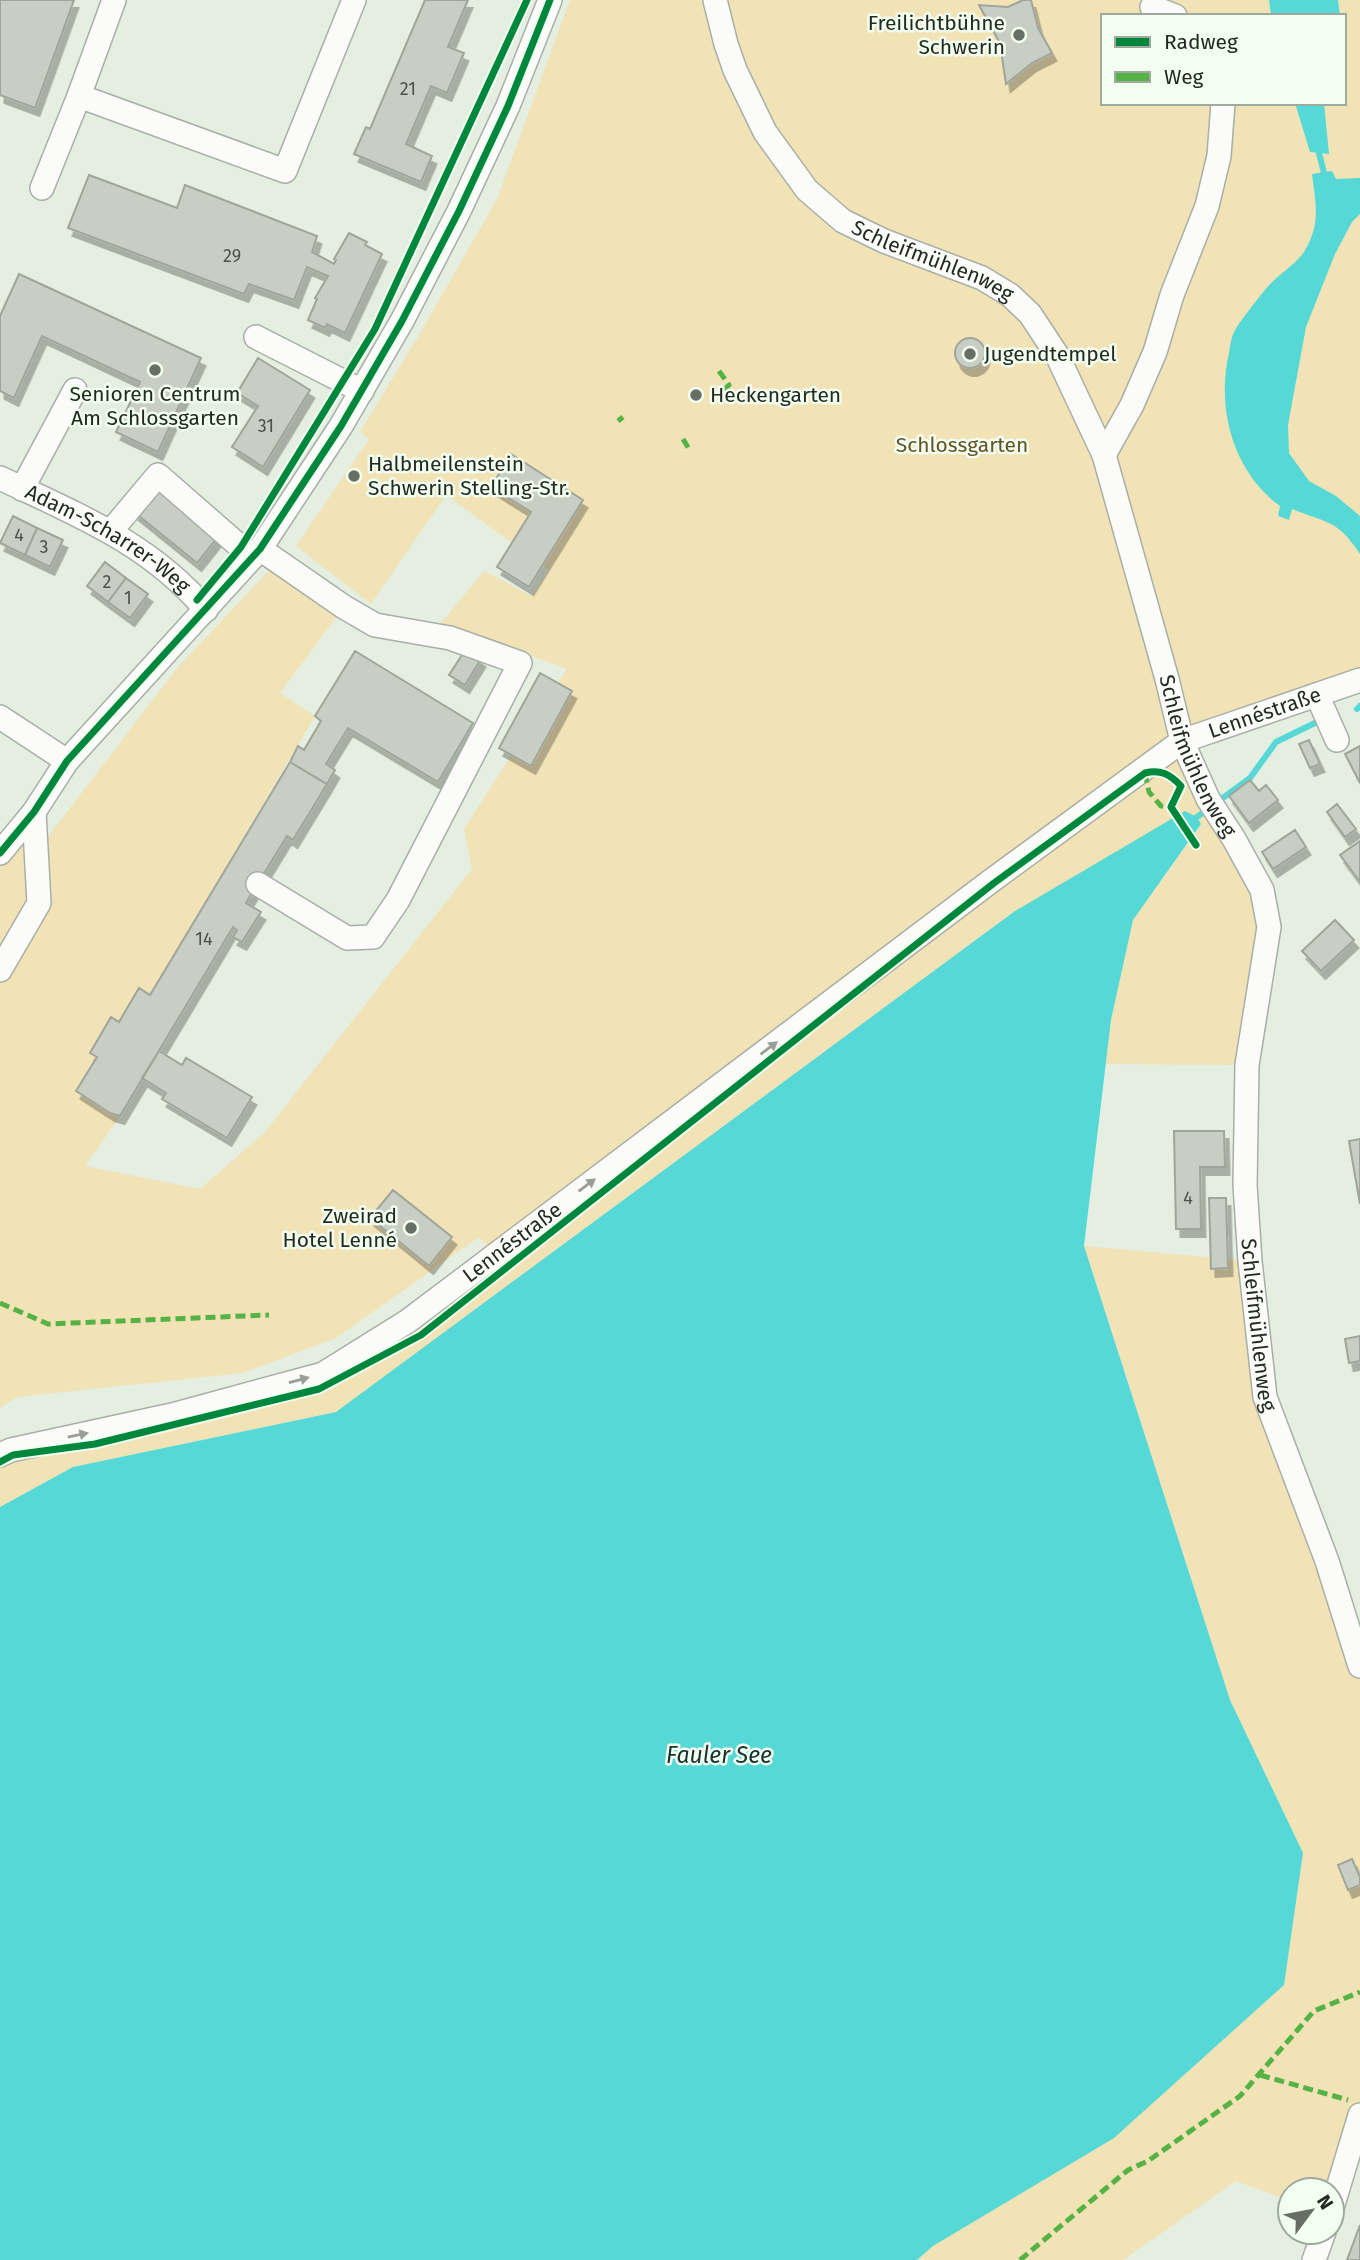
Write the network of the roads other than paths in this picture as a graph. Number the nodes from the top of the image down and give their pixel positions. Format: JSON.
{"nodes":[{"id":1,"x":114,"y":0,"type":"edge"},
{"id":2,"x":354,"y":0,"type":"edge"},
{"id":3,"x":550,"y":0,"type":"edge"},
{"id":4,"x":715,"y":0,"type":"edge"},
{"id":5,"x":1152,"y":7,"type":"dead end"},
{"id":6,"x":1170,"y":14,"type":"edge"},
{"id":7,"x":79,"y":96,"type":"junction"},
{"id":8,"x":1223,"y":105,"type":"edge"},
{"id":9,"x":42,"y":188,"type":"dead end"},
{"id":10,"x":256,"y":337,"type":"dead end"},
{"id":11,"x":75,"y":390,"type":"dead end"},
{"id":12,"x":362,"y":391,"type":"junction"},
{"id":13,"x":1104,"y":455,"type":"junction"},
{"id":14,"x":0,"y":478,"type":"edge"},
{"id":15,"x":22,"y":489,"type":"junction"},
{"id":16,"x":111,"y":531,"type":"junction"},
{"id":17,"x":256,"y":552,"type":"junction"},
{"id":18,"x":206,"y":610,"type":"junction"},
{"id":19,"x":1360,"y":680,"type":"edge"},
{"id":20,"x":0,"y":717,"type":"edge"},
{"id":21,"x":1182,"y":741,"type":"junction"},
{"id":22,"x":67,"y":761,"type":"junction"},
{"id":23,"x":34,"y":812,"type":"junction"},
{"id":24,"x":0,"y":853,"type":"edge"},
{"id":25,"x":258,"y":884,"type":"dead end"},
{"id":26,"x":0,"y":970,"type":"edge"},
{"id":27,"x":0,"y":1455,"type":"edge"},
{"id":28,"x":1360,"y":1666,"type":"edge"},
{"id":29,"x":1360,"y":2115,"type":"edge"},
{"id":30,"x":1342,"y":2176,"type":"edge"}],
"edges":[{"from":1,"to":7,"type":"street"},
{"from":2,"to":7,"type":"street"},
{"from":3,"to":12,"type":"street"},
{"from":4,"to":13,"type":"street","name":"Schleifmühlenweg"},
{"from":5,"to":6,"type":"street"},
{"from":7,"to":9,"type":"street"},
{"from":8,"to":13,"type":"street"},
{"from":10,"to":12,"type":"street"},
{"from":11,"to":15,"type":"street"},
{"from":12,"to":17,"type":"street"},
{"from":13,"to":21,"type":"street","name":"Schleifmühlenweg"},
{"from":14,"to":15,"type":"street","name":"Adam-Scharrer-Weg"},
{"from":15,"to":16,"type":"street","name":"Adam-Scharrer-Weg"},
{"from":16,"to":17,"type":"street"},
{"from":16,"to":18,"type":"street","name":"Adam-Scharrer-Weg"},
{"from":17,"to":18,"type":"street"},
{"from":17,"to":25,"type":"street"},
{"from":18,"to":22,"type":"street"},
{"from":19,"to":21,"type":"street","name":"Lennéstraße"},
{"from":20,"to":22,"type":"street"},
{"from":27,"to":21,"type":"street","name":"Lennéstraße","one_way":true},
{"from":21,"to":28,"type":"street","name":"Schleifmühlenweg"},
{"from":22,"to":23,"type":"street"},
{"from":23,"to":24,"type":"street"},
{"from":23,"to":26,"type":"street"},
{"from":29,"to":30,"type":"street"}]}
